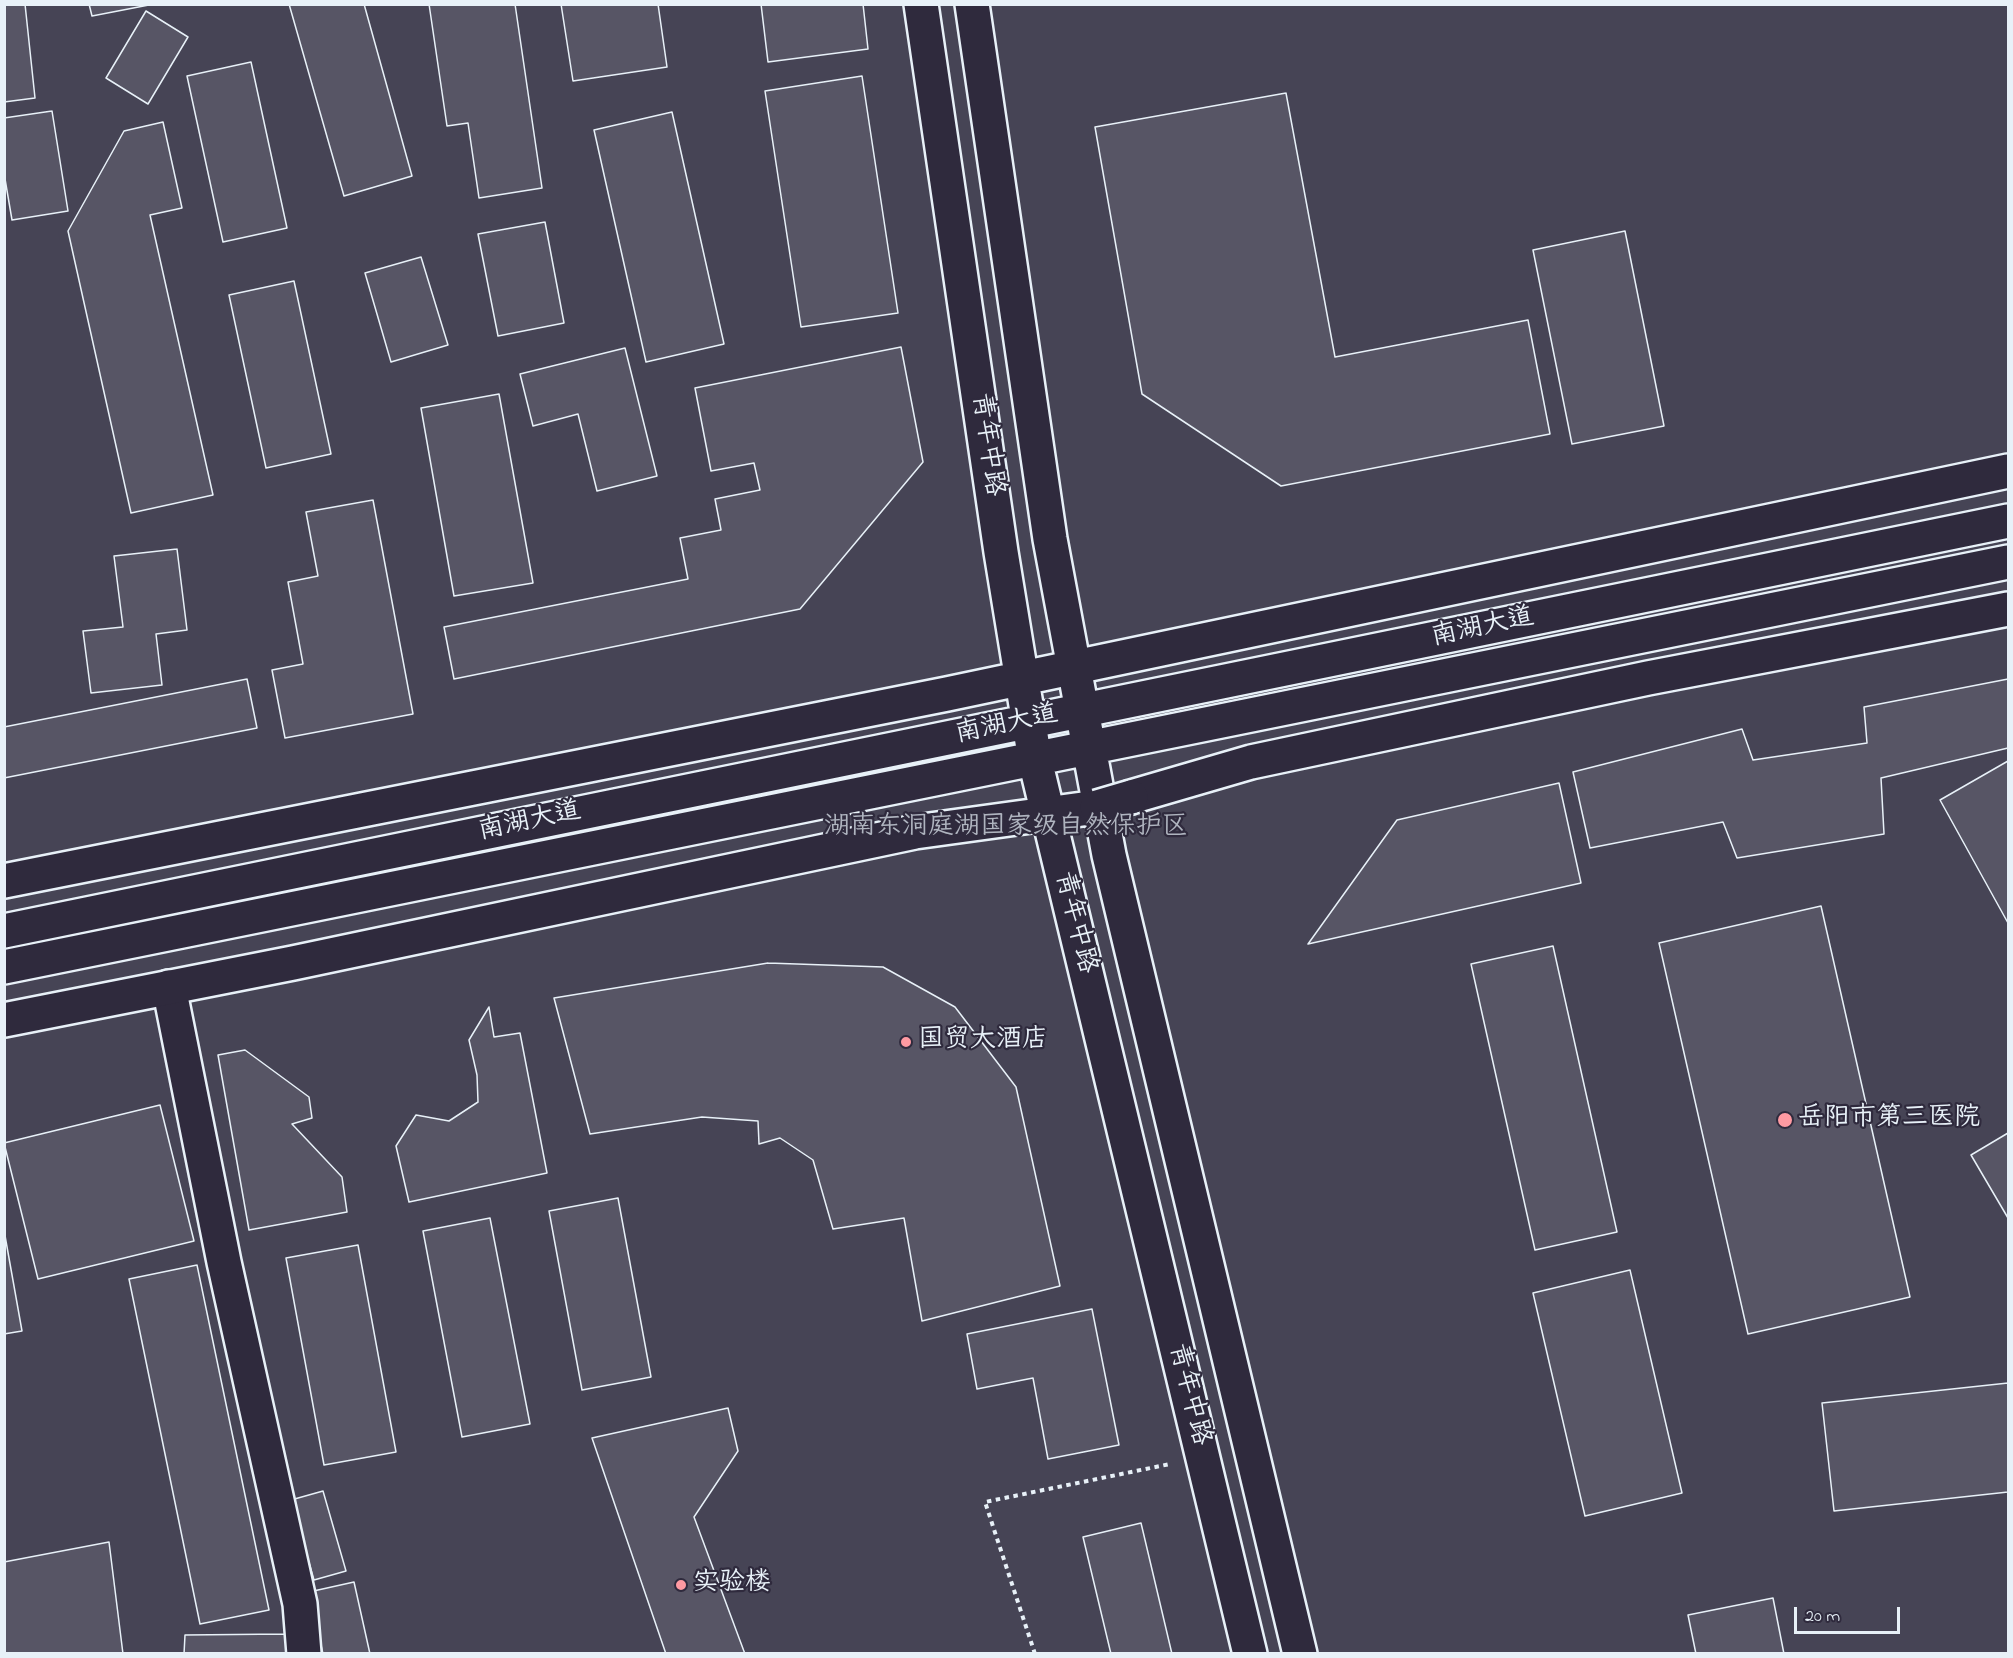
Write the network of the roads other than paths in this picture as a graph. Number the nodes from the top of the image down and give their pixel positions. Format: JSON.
{"nodes":[{"id":1,"x":921,"y":4,"type":"edge"},
{"id":2,"x":972,"y":4,"type":"edge"},
{"id":3,"x":2008,"y":471,"type":"edge"},
{"id":4,"x":2008,"y":521,"type":"edge"},
{"id":5,"x":2008,"y":562,"type":"edge"},
{"id":6,"x":2008,"y":609,"type":"edge"},
{"id":7,"x":1074,"y":667,"type":"junction"},
{"id":8,"x":1023,"y":678,"type":"junction"},
{"id":9,"x":1082,"y":711,"type":"junction"},
{"id":10,"x":1029,"y":722,"type":"junction"},
{"id":11,"x":1089,"y":748,"type":"junction"},
{"id":12,"x":1035,"y":760,"type":"junction"},
{"id":13,"x":1047,"y":815,"type":"junction"},
{"id":14,"x":4,"y":881,"type":"edge"},
{"id":15,"x":4,"y":931,"type":"edge"},
{"id":16,"x":4,"y":967,"type":"edge"},
{"id":17,"x":169,"y":987,"type":"junction"},
{"id":18,"x":4,"y":1020,"type":"edge"},
{"id":19,"x":304,"y":1653,"type":"edge"},
{"id":20,"x":1250,"y":1653,"type":"edge"},
{"id":21,"x":1300,"y":1653,"type":"edge"}],
"edges":[{"from":1,"to":8,"type":"main road","name":"青年中路"},
{"from":2,"to":7,"type":"main road","name":"青年中路"},
{"from":3,"to":7,"type":"main road"},
{"from":4,"to":9,"type":"main road","name":"南湖大道"},
{"from":5,"to":11,"type":"main road","name":"南湖大道"},
{"from":6,"to":13,"type":"main road","bridge":true},
{"from":7,"to":8,"type":"main road"},
{"from":7,"to":9,"type":"main road","name":"青年中路"},
{"from":8,"to":10,"type":"main road","name":"青年中路"},
{"from":8,"to":14,"type":"main road"},
{"from":9,"to":10,"type":"main road","name":"南湖大道"},
{"from":9,"to":11,"type":"main road","name":"青年中路"},
{"from":10,"to":12,"type":"main road","name":"青年中路"},
{"from":10,"to":15,"type":"main road","name":"南湖大道"},
{"from":11,"to":12,"type":"main road","name":"南湖大道"},
{"from":11,"to":21,"type":"main road","name":"青年中路"},
{"from":12,"to":13,"type":"main road","name":"青年中路"},
{"from":12,"to":16,"type":"main road","name":"南湖大道"},
{"from":13,"to":17,"type":"main road"},
{"from":13,"to":20,"type":"main road","name":"青年中路"},
{"from":17,"to":18,"type":"main road"},
{"from":17,"to":19,"type":"main road"}]}
